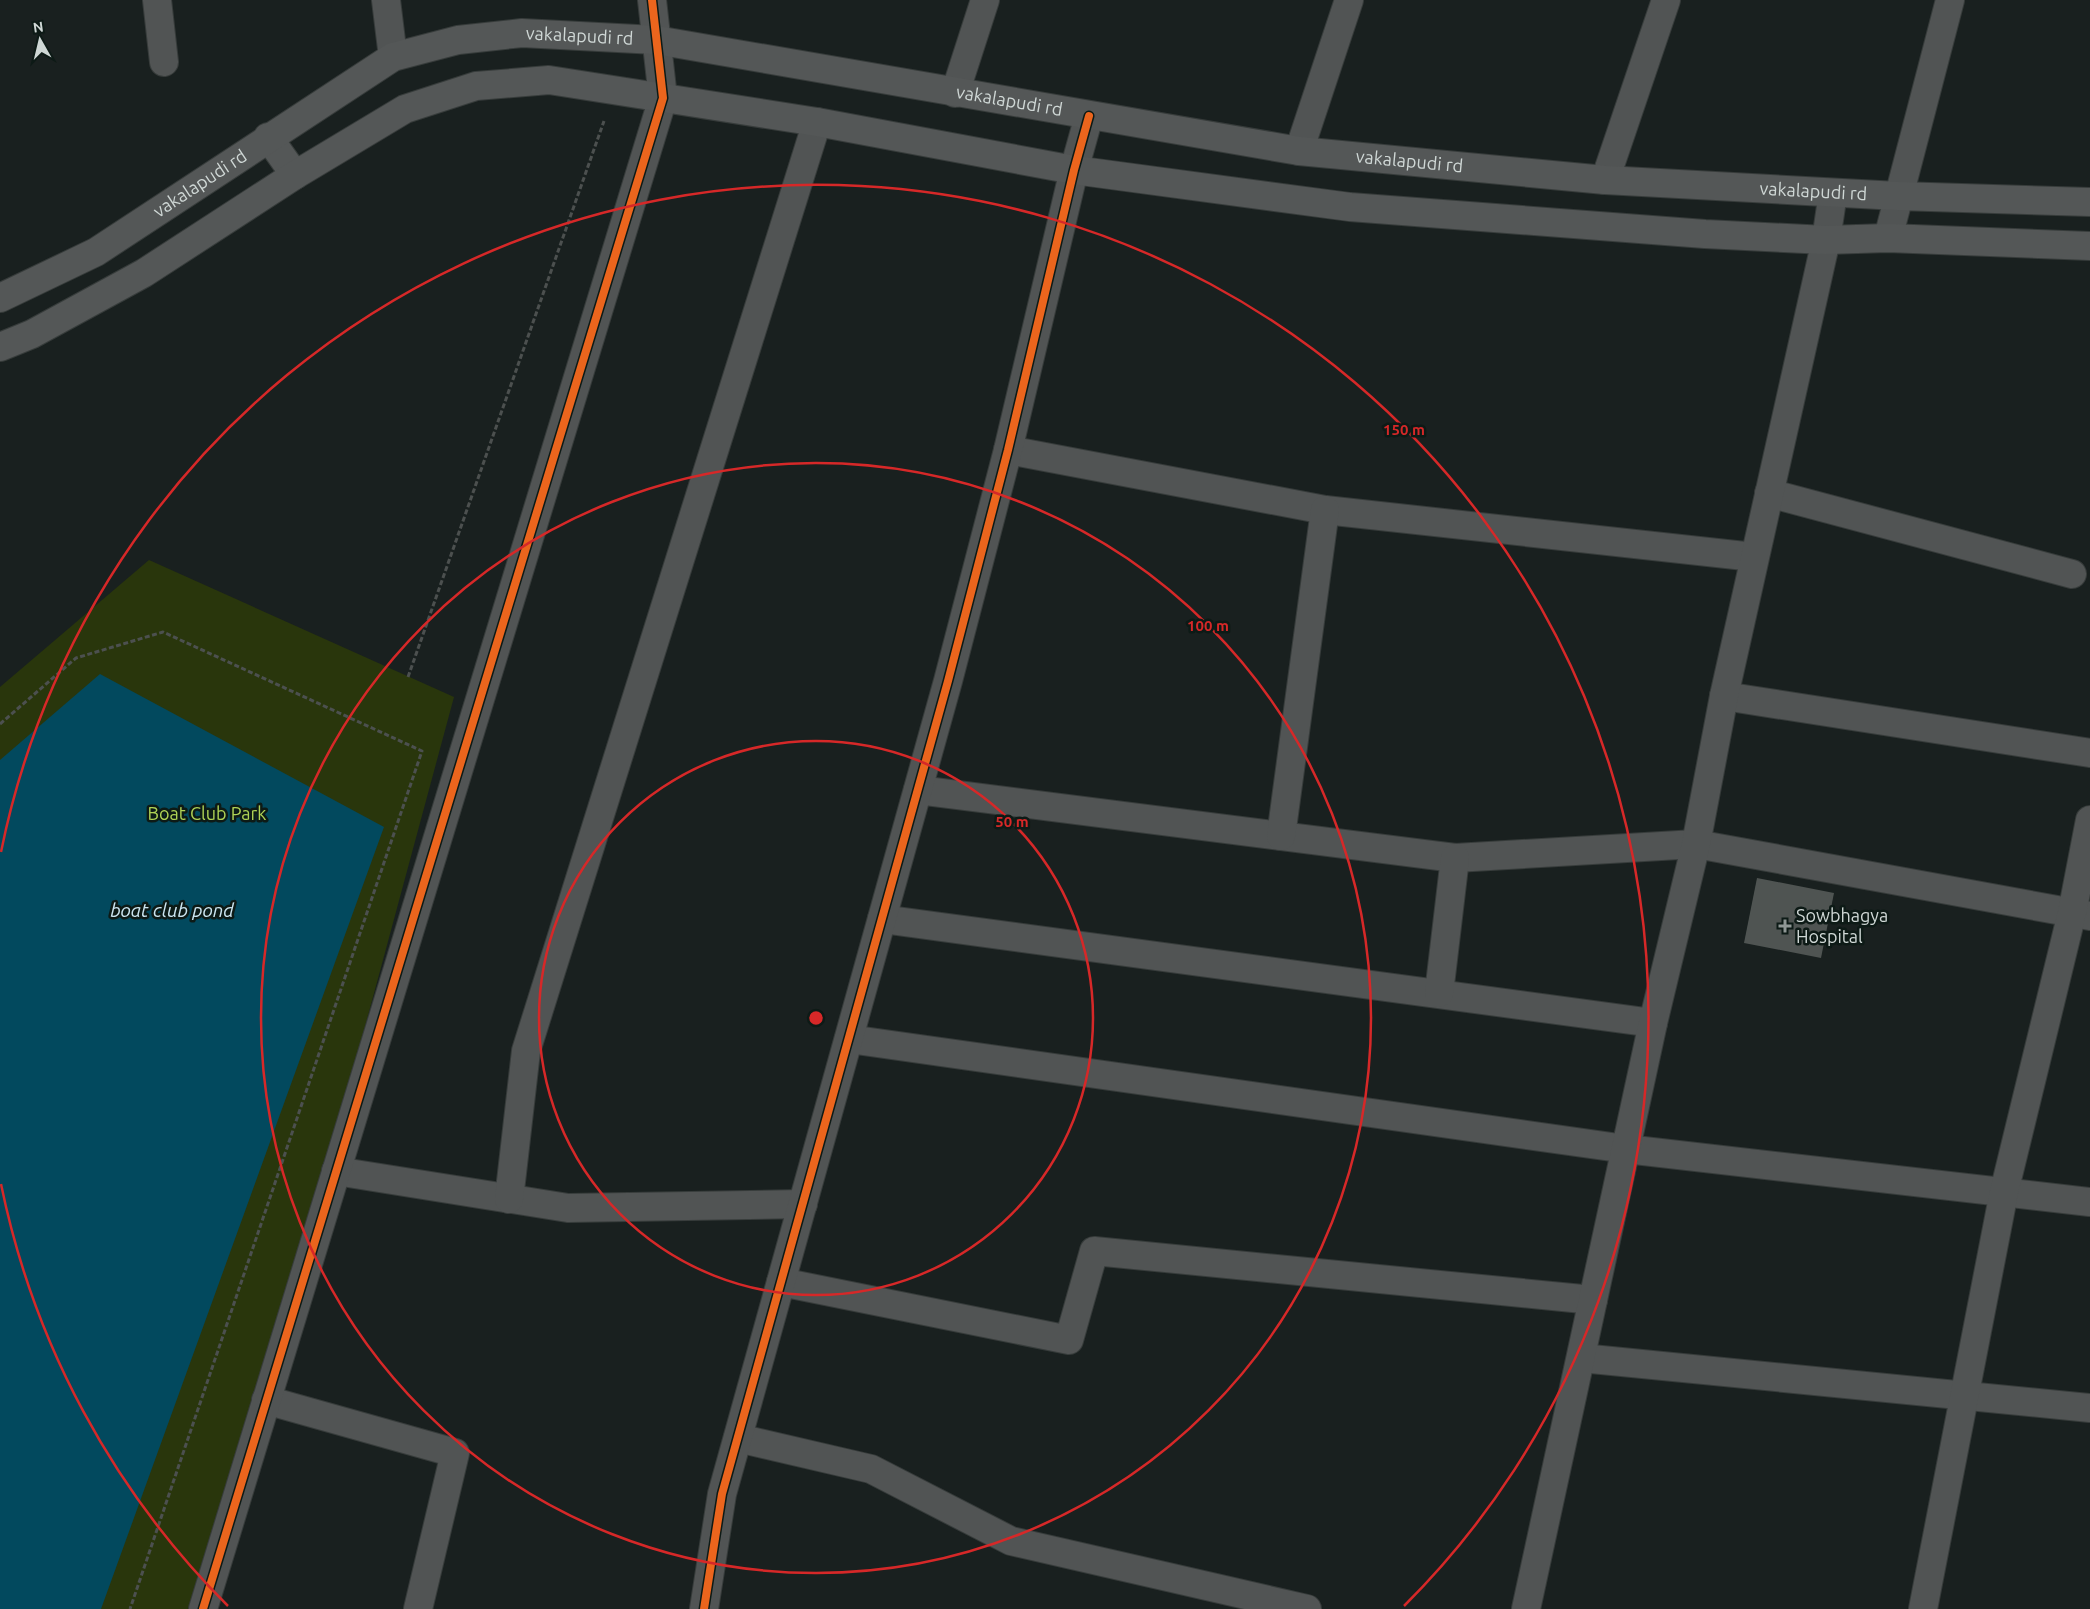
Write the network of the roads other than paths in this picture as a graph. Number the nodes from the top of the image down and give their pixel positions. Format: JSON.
{"nodes":[{"id":1,"x":157,"y":0,"type":"edge"},
{"id":2,"x":386,"y":0,"type":"edge"},
{"id":3,"x":652,"y":0,"type":"edge"},
{"id":4,"x":985,"y":0,"type":"edge"},
{"id":5,"x":1349,"y":0,"type":"edge"},
{"id":6,"x":1666,"y":0,"type":"edge"},
{"id":7,"x":1950,"y":0,"type":"edge"},
{"id":8,"x":656,"y":40,"type":"junction"},
{"id":9,"x":393,"y":57,"type":"junction"},
{"id":10,"x":164,"y":62,"type":"dead end"},
{"id":11,"x":955,"y":93,"type":"junction"},
{"id":12,"x":663,"y":98,"type":"junction"},
{"id":13,"x":1089,"y":116,"type":"junction"},
{"id":14,"x":817,"y":122,"type":"junction"},
{"id":15,"x":268,"y":137,"type":"junction"},
{"id":16,"x":1299,"y":152,"type":"junction"},
{"id":17,"x":1074,"y":170,"type":"junction"},
{"id":18,"x":295,"y":175,"type":"junction"},
{"id":19,"x":1605,"y":180,"type":"junction"},
{"id":20,"x":1833,"y":193,"type":"junction"},
{"id":21,"x":1898,"y":196,"type":"junction"},
{"id":22,"x":2090,"y":202,"type":"edge"},
{"id":23,"x":1888,"y":238,"type":"junction"},
{"id":24,"x":1826,"y":240,"type":"junction"},
{"id":25,"x":2090,"y":246,"type":"edge"},
{"id":26,"x":0,"y":298,"type":"edge"},
{"id":27,"x":0,"y":348,"type":"edge"},
{"id":28,"x":1008,"y":450,"type":"junction"},
{"id":29,"x":1769,"y":493,"type":"junction"},
{"id":30,"x":1325,"y":510,"type":"junction"},
{"id":31,"x":1754,"y":557,"type":"junction"},
{"id":32,"x":2072,"y":574,"type":"dead end"},
{"id":33,"x":1724,"y":696,"type":"junction"},
{"id":34,"x":2090,"y":753,"type":"edge"},
{"id":35,"x":918,"y":790,"type":"junction"},
{"id":36,"x":2090,"y":820,"type":"edge"},
{"id":37,"x":1281,"y":836,"type":"junction"},
{"id":38,"x":1696,"y":844,"type":"junction"},
{"id":39,"x":1455,"y":858,"type":"junction"},
{"id":40,"x":2081,"y":914,"type":"edge"},
{"id":41,"x":882,"y":918,"type":"junction"},
{"id":42,"x":1439,"y":994,"type":"junction"},
{"id":43,"x":1654,"y":1023,"type":"junction"},
{"id":44,"x":849,"y":1038,"type":"junction"},
{"id":45,"x":1626,"y":1149,"type":"junction"},
{"id":46,"x":336,"y":1171,"type":"junction"},
{"id":47,"x":2004,"y":1192,"type":"junction"},
{"id":48,"x":509,"y":1198,"type":"junction"},
{"id":49,"x":2090,"y":1202,"type":"edge"},
{"id":50,"x":803,"y":1204,"type":"junction"},
{"id":51,"x":781,"y":1282,"type":"junction"},
{"id":52,"x":1594,"y":1300,"type":"junction"},
{"id":53,"x":1581,"y":1358,"type":"junction"},
{"id":54,"x":1963,"y":1395,"type":"junction"},
{"id":55,"x":266,"y":1400,"type":"junction"},
{"id":56,"x":2090,"y":1408,"type":"edge"},
{"id":57,"x":738,"y":1438,"type":"junction"},
{"id":58,"x":202,"y":1609,"type":"edge"},
{"id":59,"x":418,"y":1609,"type":"edge"},
{"id":60,"x":704,"y":1609,"type":"edge"},
{"id":61,"x":1307,"y":1609,"type":"edge"},
{"id":62,"x":1526,"y":1609,"type":"edge"},
{"id":63,"x":1923,"y":1609,"type":"edge"}],
"edges":[{"from":1,"to":10,"type":"street"},
{"from":2,"to":9,"type":"street"},
{"from":3,"to":8,"type":"street"},
{"from":4,"to":11,"type":"street"},
{"from":5,"to":16,"type":"street"},
{"from":6,"to":19,"type":"street"},
{"from":7,"to":21,"type":"street"},
{"from":8,"to":9,"type":"main road","name":"vakalapudi rd"},
{"from":8,"to":11,"type":"main road","name":"vakalapudi rd"},
{"from":8,"to":12,"type":"street"},
{"from":9,"to":15,"type":"main road","name":"vakalapudi rd"},
{"from":11,"to":13,"type":"main road","name":"vakalapudi rd"},
{"from":12,"to":14,"type":"main road"},
{"from":12,"to":18,"type":"main road"},
{"from":12,"to":46,"type":"street"},
{"from":13,"to":16,"type":"main road","name":"vakalapudi rd"},
{"from":13,"to":17,"type":"street"},
{"from":14,"to":17,"type":"main road"},
{"from":14,"to":48,"type":"street"},
{"from":15,"to":18,"type":"main road"},
{"from":15,"to":26,"type":"main road","name":"vakalapudi rd"},
{"from":16,"to":19,"type":"main road","name":"vakalapudi rd"},
{"from":17,"to":24,"type":"main road"},
{"from":17,"to":28,"type":"street"},
{"from":18,"to":27,"type":"main road"},
{"from":19,"to":20,"type":"main road","name":"vakalapudi rd"},
{"from":20,"to":21,"type":"main road","name":"vakalapudi rd"},
{"from":20,"to":24,"type":"street"},
{"from":21,"to":22,"type":"main road","name":"vakalapudi rd"},
{"from":21,"to":23,"type":"street"},
{"from":23,"to":24,"type":"main road"},
{"from":23,"to":25,"type":"main road"},
{"from":24,"to":29,"type":"street"},
{"from":28,"to":30,"type":"street"},
{"from":28,"to":35,"type":"street"},
{"from":29,"to":31,"type":"street"},
{"from":29,"to":32,"type":"street"},
{"from":30,"to":31,"type":"street"},
{"from":30,"to":37,"type":"street"},
{"from":31,"to":33,"type":"street"},
{"from":33,"to":34,"type":"street"},
{"from":33,"to":38,"type":"street"},
{"from":35,"to":37,"type":"street"},
{"from":35,"to":41,"type":"street"},
{"from":36,"to":40,"type":"street"},
{"from":37,"to":39,"type":"street"},
{"from":38,"to":39,"type":"street"},
{"from":38,"to":40,"type":"street"},
{"from":38,"to":43,"type":"street"},
{"from":39,"to":42,"type":"street"},
{"from":40,"to":47,"type":"street"},
{"from":41,"to":42,"type":"street"},
{"from":41,"to":44,"type":"street"},
{"from":42,"to":43,"type":"street"},
{"from":43,"to":45,"type":"street"},
{"from":44,"to":45,"type":"street"},
{"from":44,"to":50,"type":"street"},
{"from":45,"to":47,"type":"street"},
{"from":45,"to":52,"type":"street"},
{"from":46,"to":48,"type":"street"},
{"from":46,"to":55,"type":"street"},
{"from":47,"to":49,"type":"street"},
{"from":47,"to":54,"type":"street"},
{"from":48,"to":50,"type":"street"},
{"from":50,"to":51,"type":"street"},
{"from":51,"to":52,"type":"street"},
{"from":51,"to":57,"type":"street"},
{"from":52,"to":53,"type":"street"},
{"from":53,"to":54,"type":"street"},
{"from":53,"to":62,"type":"street"},
{"from":54,"to":56,"type":"street"},
{"from":54,"to":63,"type":"street"},
{"from":55,"to":58,"type":"street"},
{"from":55,"to":59,"type":"street"},
{"from":57,"to":60,"type":"street"},
{"from":57,"to":61,"type":"street"}]}
